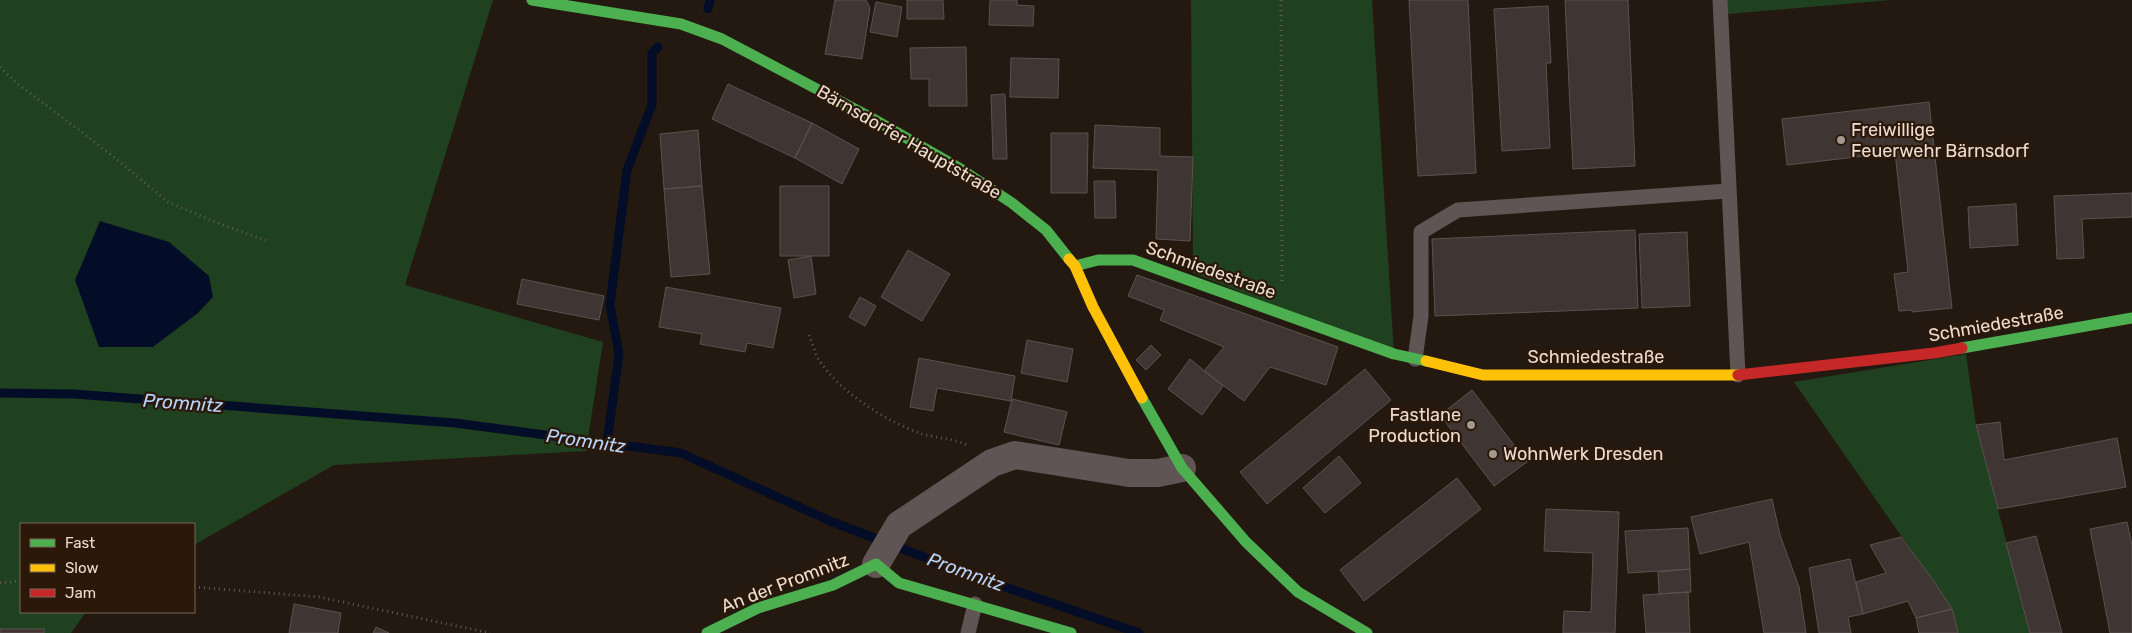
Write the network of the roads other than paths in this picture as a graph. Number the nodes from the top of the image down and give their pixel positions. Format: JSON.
{"nodes":[{"id":1,"x":532,"y":0,"type":"edge"},
{"id":2,"x":1720,"y":0,"type":"edge"},
{"id":3,"x":1728,"y":191,"type":"junction"},
{"id":4,"x":1075,"y":266,"type":"junction"},
{"id":5,"x":2132,"y":318,"type":"edge"},
{"id":6,"x":1415,"y":359,"type":"junction"},
{"id":7,"x":1738,"y":375,"type":"junction"},
{"id":8,"x":1182,"y":468,"type":"junction"},
{"id":9,"x":876,"y":564,"type":"junction"},
{"id":10,"x":975,"y":604,"type":"junction"},
{"id":11,"x":708,"y":633,"type":"edge"},
{"id":12,"x":968,"y":633,"type":"edge"},
{"id":13,"x":1071,"y":633,"type":"edge"},
{"id":14,"x":1367,"y":633,"type":"edge"}],
"edges":[{"from":1,"to":4,"type":"street","name":"Bärnsdorfer Hauptstraße"},
{"from":2,"to":3,"type":"lane"},
{"from":3,"to":6,"type":"lane"},
{"from":3,"to":7,"type":"lane"},
{"from":4,"to":6,"type":"street","name":"Schmiedestraße"},
{"from":4,"to":8,"type":"street","name":"Bärnsdorfer Hauptstraße"},
{"from":5,"to":7,"type":"street","name":"Schmiedestraße"},
{"from":6,"to":7,"type":"street","name":"Schmiedestraße"},
{"from":8,"to":9,"type":"street"},
{"from":8,"to":14,"type":"street","name":"Bärnsdorfer Hauptstraße"},
{"from":9,"to":10,"type":"street","name":"An der Promnitz"},
{"from":9,"to":11,"type":"street","name":"An der Promnitz"},
{"from":10,"to":12,"type":"lane"},
{"from":10,"to":13,"type":"street","name":"An der Promnitz"}]}
